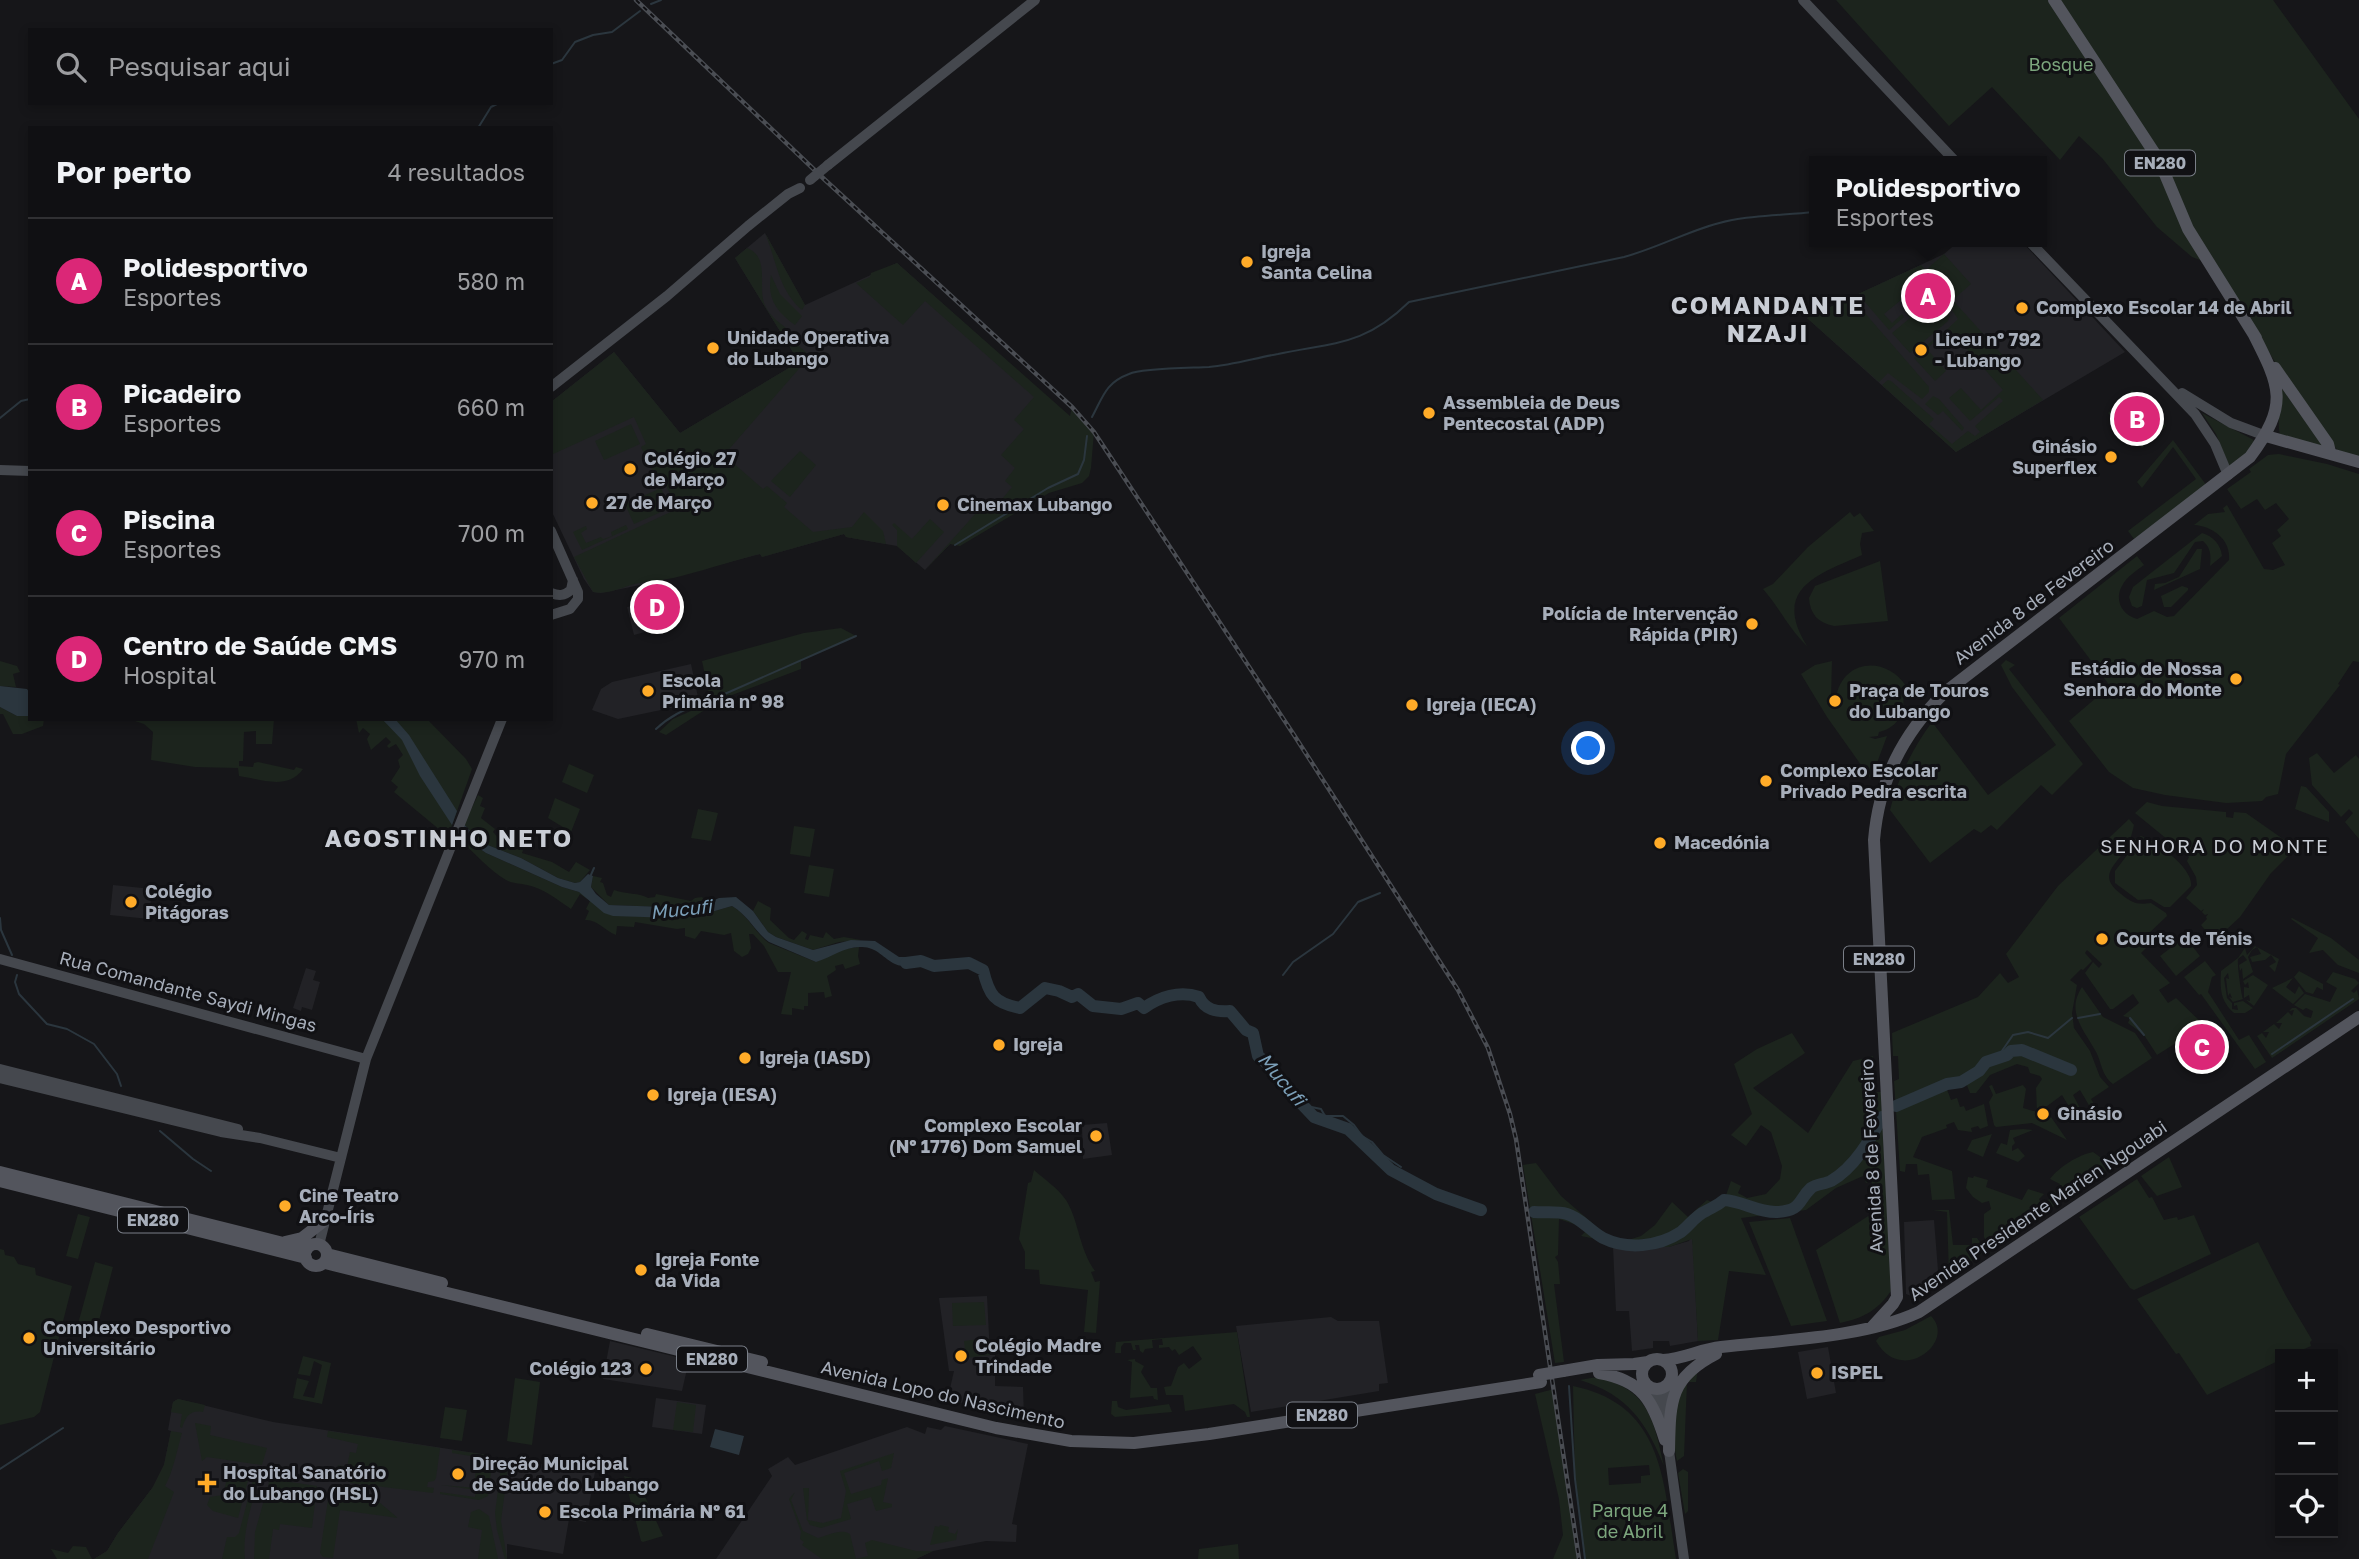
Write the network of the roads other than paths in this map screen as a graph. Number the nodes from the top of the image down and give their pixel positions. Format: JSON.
{"nodes":[{"id":1,"x":1035,"y":0,"type":"edge"},
{"id":2,"x":1803,"y":0,"type":"edge"},
{"id":3,"x":2054,"y":0,"type":"edge"},
{"id":4,"x":1950,"y":156,"type":"edge"},
{"id":5,"x":2035,"y":247,"type":"edge"},
{"id":6,"x":2253,"y":333,"type":"junction"},
{"id":7,"x":2160,"y":378,"type":"junction"},
{"id":8,"x":553,"y":385,"type":"edge"},
{"id":9,"x":2266,"y":436,"type":"junction"},
{"id":10,"x":2291,"y":444,"type":"junction"},
{"id":11,"x":2330,"y":452,"type":"junction"},
{"id":12,"x":2250,"y":457,"type":"junction"},
{"id":13,"x":2359,"y":462,"type":"edge"},
{"id":14,"x":0,"y":470,"type":"edge"},
{"id":15,"x":28,"y":471,"type":"edge"},
{"id":16,"x":2228,"y":475,"type":"junction"},
{"id":17,"x":553,"y":535,"type":"edge"},
{"id":18,"x":573,"y":577,"type":"junction"},
{"id":19,"x":553,"y":595,"type":"edge"},
{"id":20,"x":553,"y":598,"type":"edge"},
{"id":21,"x":570,"y":609,"type":"junction"},
{"id":22,"x":553,"y":614,"type":"edge"},
{"id":23,"x":501,"y":721,"type":"edge"},
{"id":24,"x":0,"y":959,"type":"edge"},
{"id":25,"x":2359,"y":1017,"type":"edge"},
{"id":26,"x":366,"y":1059,"type":"junction"},
{"id":27,"x":0,"y":1069,"type":"edge"},
{"id":28,"x":0,"y":1078,"type":"edge"},
{"id":29,"x":260,"y":1138,"type":"junction"},
{"id":30,"x":341,"y":1158,"type":"junction"},
{"id":31,"x":0,"y":1172,"type":"edge"},
{"id":32,"x":0,"y":1181,"type":"edge"},
{"id":33,"x":324,"y":1222,"type":"junction"},
{"id":34,"x":276,"y":1241,"type":"junction"},
{"id":35,"x":317,"y":1254,"type":"junction"},
{"id":36,"x":1872,"y":1327,"type":"junction"},
{"id":37,"x":1770,"y":1343,"type":"junction"},
{"id":38,"x":1716,"y":1354,"type":"junction"},
{"id":39,"x":1663,"y":1360,"type":"junction"},
{"id":40,"x":1648,"y":1362,"type":"junction"},
{"id":41,"x":1599,"y":1373,"type":"junction"},
{"id":42,"x":1564,"y":1375,"type":"junction"},
{"id":43,"x":1671,"y":1380,"type":"junction"},
{"id":44,"x":1647,"y":1384,"type":"junction"},
{"id":45,"x":1664,"y":1423,"type":"junction"},
{"id":46,"x":1669,"y":1451,"type":"junction"},
{"id":47,"x":1684,"y":1559,"type":"edge"}],
"edges":[{"from":1,"to":8,"type":"street","bridge":true},
{"from":2,"to":4,"type":"street"},
{"from":3,"to":6,"type":"main road","number":"EN280"},
{"from":5,"to":7,"type":"street"},
{"from":6,"to":9,"type":"main road","number":"EN280"},
{"from":6,"to":11,"type":"main road","number":"EN280"},
{"from":7,"to":9,"type":"street"},
{"from":7,"to":16,"type":"street"},
{"from":9,"to":10,"type":"main road","number":"EN280"},
{"from":9,"to":12,"type":"main road","name":"Avenida 8 de Fevereiro","number":"EN280"},
{"from":10,"to":11,"type":"main road","number":"EN280"},
{"from":10,"to":12,"type":"main road","number":"EN280"},
{"from":11,"to":13,"type":"main road","number":"EN280"},
{"from":12,"to":16,"type":"main road","name":"Avenida 8 de Fevereiro","number":"EN280"},
{"from":14,"to":15,"type":"street"},
{"from":16,"to":36,"type":"main road","name":"Avenida 8 de Fevereiro","number":"EN280"},
{"from":17,"to":18,"type":"street"},
{"from":18,"to":19,"type":"street"},
{"from":18,"to":21,"type":"street"},
{"from":20,"to":21,"type":"street"},
{"from":21,"to":22,"type":"street"},
{"from":23,"to":26,"type":"street"},
{"from":24,"to":26,"type":"street","name":"Rua Comandante Saydi Mingas"},
{"from":25,"to":36,"type":"main road","name":"Avenida Presidente Marien Ngouabi"},
{"from":26,"to":30,"type":"street"},
{"from":27,"to":29,"type":"street"},
{"from":28,"to":29,"type":"street"},
{"from":29,"to":30,"type":"street"},
{"from":30,"to":33,"type":"street"},
{"from":31,"to":34,"type":"main road","number":"EN280"},
{"from":32,"to":35,"type":"main road","number":"EN280"},
{"from":33,"to":34,"type":"main road"},
{"from":33,"to":35,"type":"street"},
{"from":34,"to":35,"type":"main road","number":"EN280"},
{"from":35,"to":42,"type":"main road","name":"Avenida Lopo do Nascimento","number":"EN280","bridge":true},
{"from":36,"to":37,"type":"main road","name":"Avenida Presidente Marien Ngouabi"},
{"from":37,"to":38,"type":"main road"},
{"from":37,"to":39,"type":"main road","name":"Avenida Presidente Marien Ngouabi"},
{"from":38,"to":43,"type":"main road"},
{"from":38,"to":46,"type":"main road"},
{"from":39,"to":40,"type":"main road"},
{"from":39,"to":43,"type":"main road"},
{"from":40,"to":42,"type":"main road","name":"Avenida Lopo do Nascimento","number":"EN280"},
{"from":40,"to":44,"type":"main road"},
{"from":41,"to":42,"type":"main road","name":"Avenida Lopo do Nascimento","number":"EN280"},
{"from":41,"to":44,"type":"main road","name":"Avenida Lopo do Nascimento","number":"EN280"},
{"from":41,"to":46,"type":"main road"},
{"from":43,"to":44,"type":"main road"},
{"from":43,"to":45,"type":"street"},
{"from":44,"to":45,"type":"street"},
{"from":45,"to":46,"type":"street"},
{"from":46,"to":47,"type":"street"}]}
